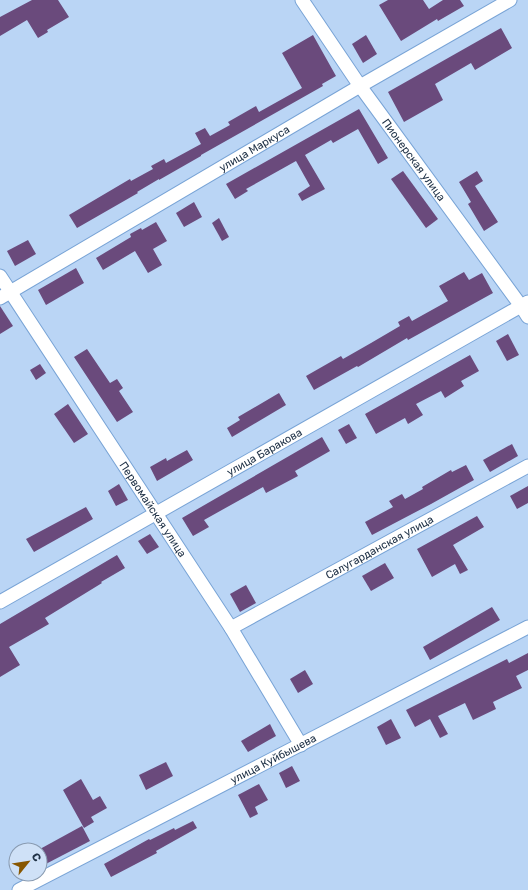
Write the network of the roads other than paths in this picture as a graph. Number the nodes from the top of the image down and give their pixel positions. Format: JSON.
{"nodes":[{"id":1,"x":302,"y":0,"type":"edge"},
{"id":2,"x":510,"y":0,"type":"edge"},
{"id":3,"x":360,"y":86,"type":"junction"},
{"id":4,"x":0,"y":276,"type":"edge"},
{"id":5,"x":5,"y":295,"type":"edge"},
{"id":6,"x":525,"y":304,"type":"edge"},
{"id":7,"x":528,"y":317,"type":"edge"},
{"id":8,"x":528,"y":466,"type":"edge"},
{"id":9,"x":156,"y":513,"type":"junction"},
{"id":10,"x":0,"y":602,"type":"edge"},
{"id":11,"x":528,"y":627,"type":"edge"},
{"id":12,"x":231,"y":628,"type":"junction"},
{"id":13,"x":301,"y":745,"type":"junction"},
{"id":14,"x":19,"y":890,"type":"edge"}],
"edges":[{"from":1,"to":3,"type":"street","name":"Пионерская улица"},
{"from":2,"to":3,"type":"street","name":"улица Маркуса"},
{"from":3,"to":5,"type":"street","name":"улица Маркуса"},
{"from":3,"to":6,"type":"street","name":"Пионерская улица"},
{"from":4,"to":5,"type":"street","name":"Первомайская улица"},
{"from":5,"to":9,"type":"street","name":"Первомайская улица"},
{"from":6,"to":7,"type":"street","name":"Пионерская улица"},
{"from":6,"to":9,"type":"street","name":"улица Баракова"},
{"from":8,"to":12,"type":"street","name":"Салугарданская улица"},
{"from":9,"to":10,"type":"street","name":"улица Баракова"},
{"from":9,"to":12,"type":"street","name":"Первомайская улица"},
{"from":11,"to":13,"type":"street","name":"улица Куйбышева"},
{"from":12,"to":13,"type":"street","name":"Первомайская улица"},
{"from":13,"to":14,"type":"street","name":"улица Куйбышева"}]}
